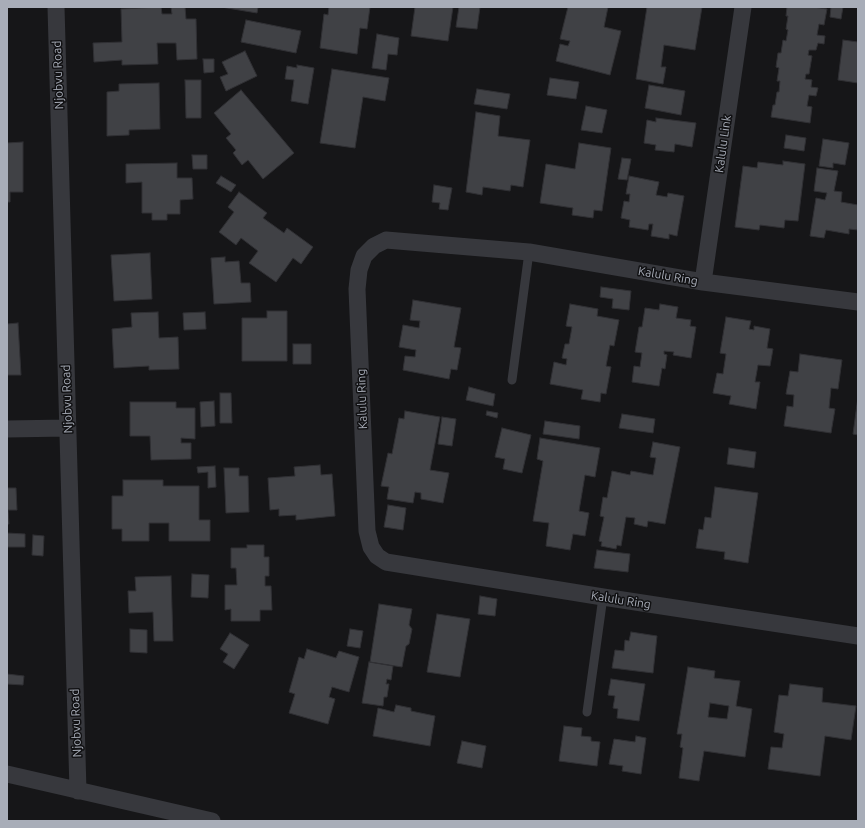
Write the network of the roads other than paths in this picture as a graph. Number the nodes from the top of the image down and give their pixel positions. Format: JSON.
{"nodes":[{"id":1,"x":56,"y":7,"type":"edge"},
{"id":2,"x":743,"y":7,"type":"edge"},
{"id":3,"x":529,"y":252,"type":"junction"},
{"id":4,"x":703,"y":282,"type":"junction"},
{"id":5,"x":858,"y":302,"type":"edge"},
{"id":6,"x":512,"y":380,"type":"dead end"},
{"id":7,"x":67,"y":428,"type":"junction"},
{"id":8,"x":7,"y":430,"type":"edge"},
{"id":9,"x":603,"y":597,"type":"junction"},
{"id":10,"x":858,"y":636,"type":"edge"},
{"id":11,"x":587,"y":712,"type":"dead end"},
{"id":12,"x":7,"y":774,"type":"edge"},
{"id":13,"x":78,"y":791,"type":"junction"},
{"id":14,"x":212,"y":821,"type":"edge"}],
"edges":[{"from":1,"to":7,"type":"street","name":"Njobvu Road"},
{"from":2,"to":4,"type":"street","name":"Kalulu Link"},
{"from":3,"to":4,"type":"street","name":"Kalulu Ring"},
{"from":3,"to":6,"type":"lane"},
{"from":3,"to":9,"type":"street","name":"Kalulu Ring"},
{"from":4,"to":5,"type":"street","name":"Kalulu Ring"},
{"from":7,"to":8,"type":"street"},
{"from":7,"to":13,"type":"street","name":"Njobvu Road"},
{"from":9,"to":10,"type":"street","name":"Kalulu Ring"},
{"from":9,"to":11,"type":"lane"},
{"from":12,"to":13,"type":"street"},
{"from":13,"to":14,"type":"street"}]}
